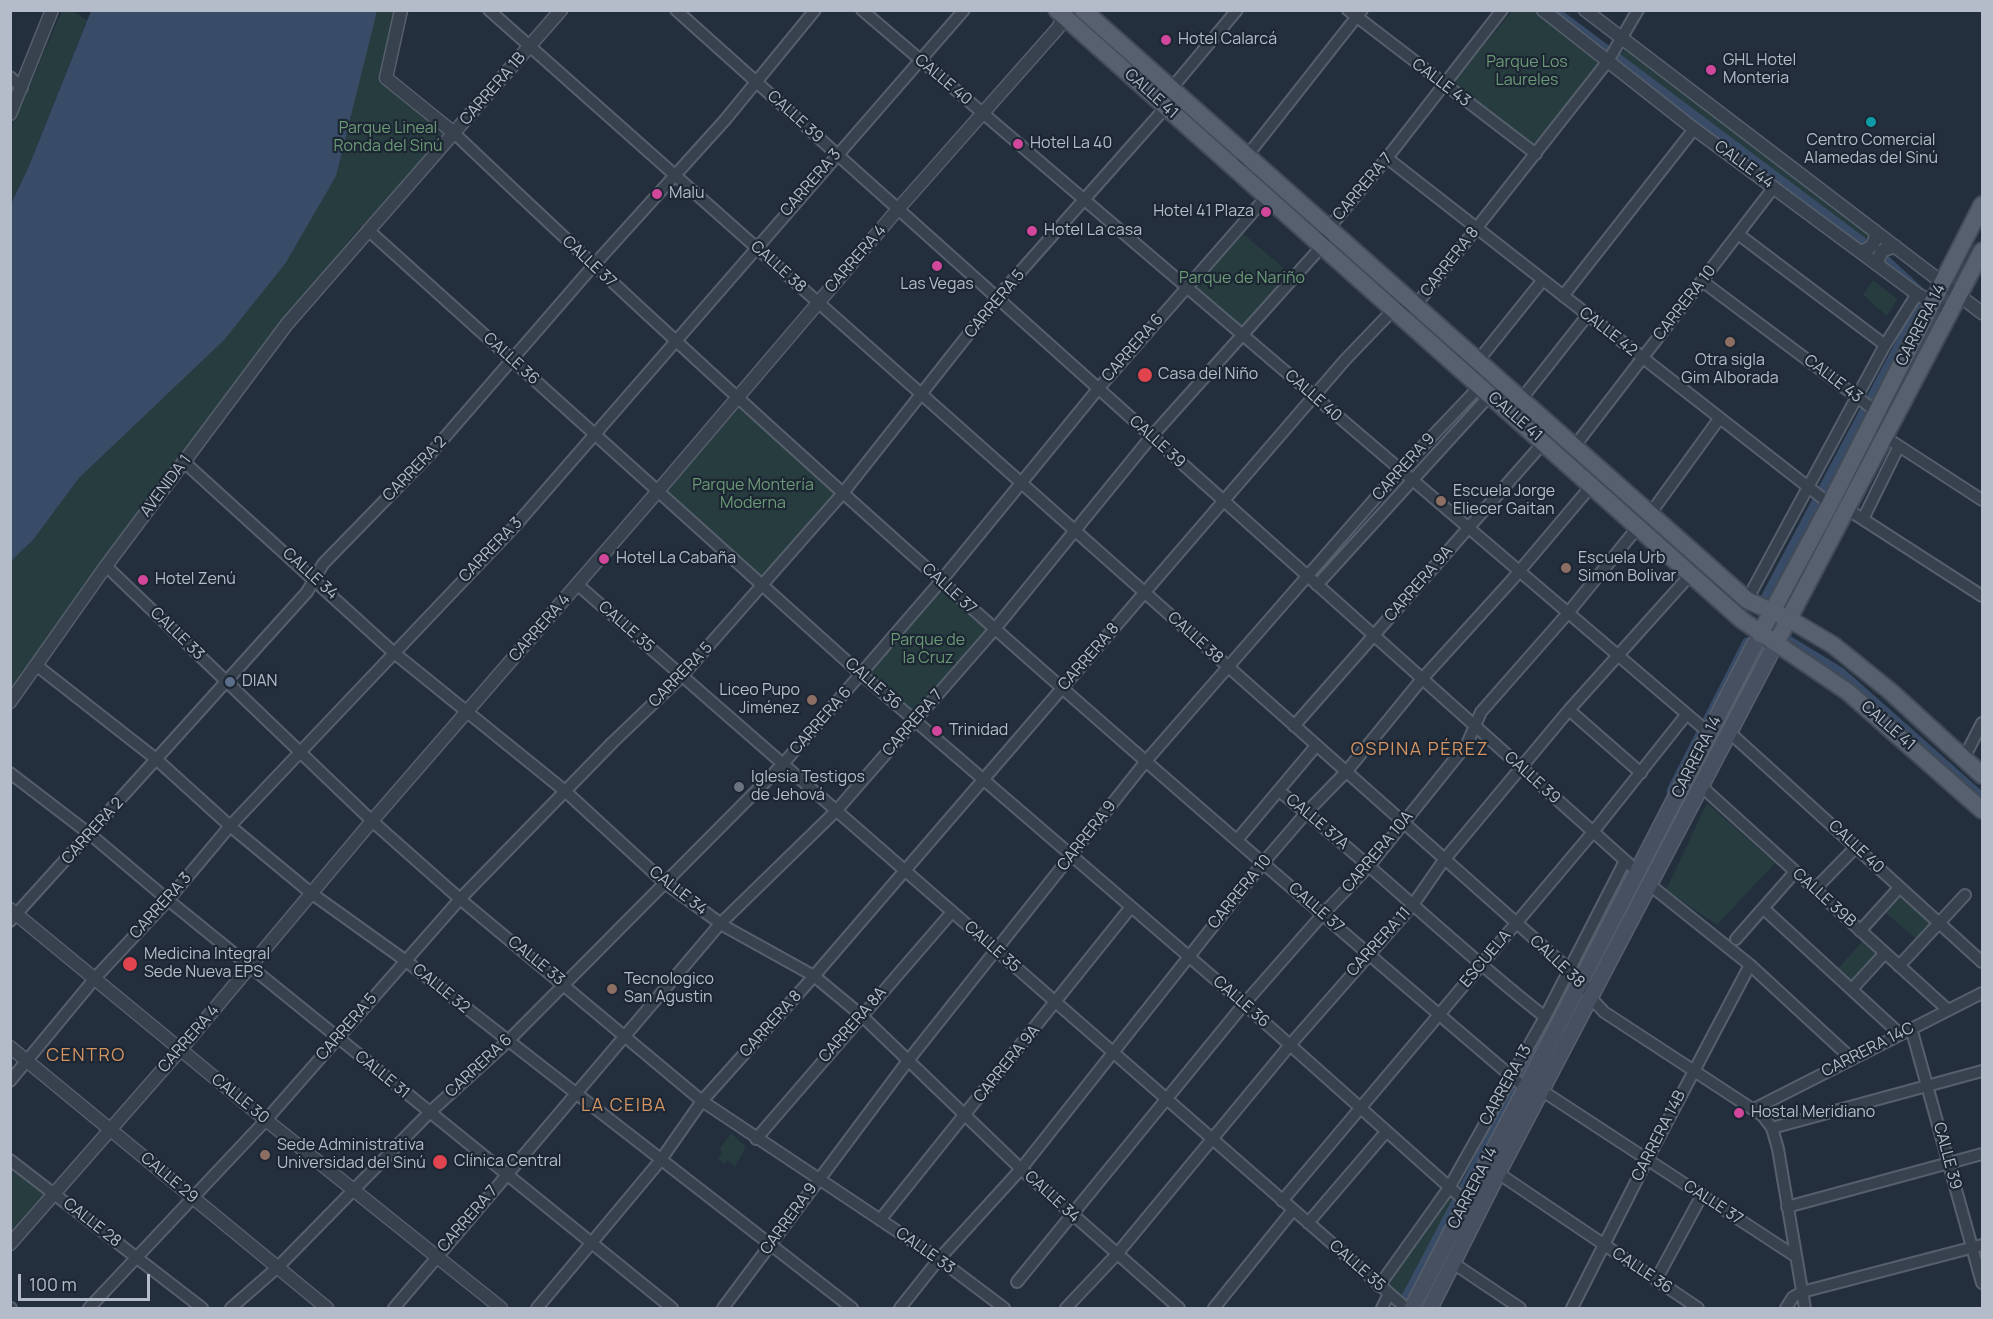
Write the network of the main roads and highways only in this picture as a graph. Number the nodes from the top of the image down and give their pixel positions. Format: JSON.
{"nodes":[{"id":1,"x":1070,"y":13,"type":"edge"},
{"id":2,"x":1241,"y":163,"type":"junction"},
{"id":3,"x":1983,"y":205,"type":"edge"},
{"id":4,"x":1983,"y":251,"type":"edge"},
{"id":5,"x":1644,"y":520,"type":"junction"},
{"id":6,"x":1771,"y":613,"type":"junction"},
{"id":7,"x":1789,"y":619,"type":"junction"},
{"id":8,"x":1760,"y":634,"type":"junction"},
{"id":9,"x":1776,"y":643,"type":"junction"},
{"id":10,"x":1983,"y":775,"type":"edge"},
{"id":11,"x":1983,"y":810,"type":"edge"},
{"id":12,"x":1407,"y":1308,"type":"edge"},
{"id":13,"x":1430,"y":1308,"type":"edge"}],
"edges":[{"from":1,"to":2,"type":"main road","name":"CALLE 41"},
{"from":1,"to":2,"type":"main road","name":"CALLE 41"},
{"from":2,"to":5,"type":"main road","name":"CALLE 41"},
{"from":2,"to":5,"type":"main road","name":"CALLE 41"},
{"from":3,"to":6,"type":"main road","name":"CARRERA 14"},
{"from":4,"to":7,"type":"main road","name":"CARRERA 14"},
{"from":5,"to":6,"type":"main road","name":"CALLE 41"},
{"from":5,"to":8,"type":"main road","name":"CALLE 41"},
{"from":6,"to":7,"type":"main road","name":"CALLE 41"},
{"from":6,"to":8,"type":"main road","name":"CARRERA 14"},
{"from":7,"to":9,"type":"main road","name":"CARRERA 14"},
{"from":7,"to":10,"type":"main road","name":"CALLE 41"},
{"from":8,"to":9,"type":"main road","name":"CALLE 41"},
{"from":8,"to":12,"type":"main road","name":"CARRERA 14"},
{"from":9,"to":11,"type":"main road","name":"CALLE 41"},
{"from":9,"to":13,"type":"main road","name":"CARRERA 14"}]}
